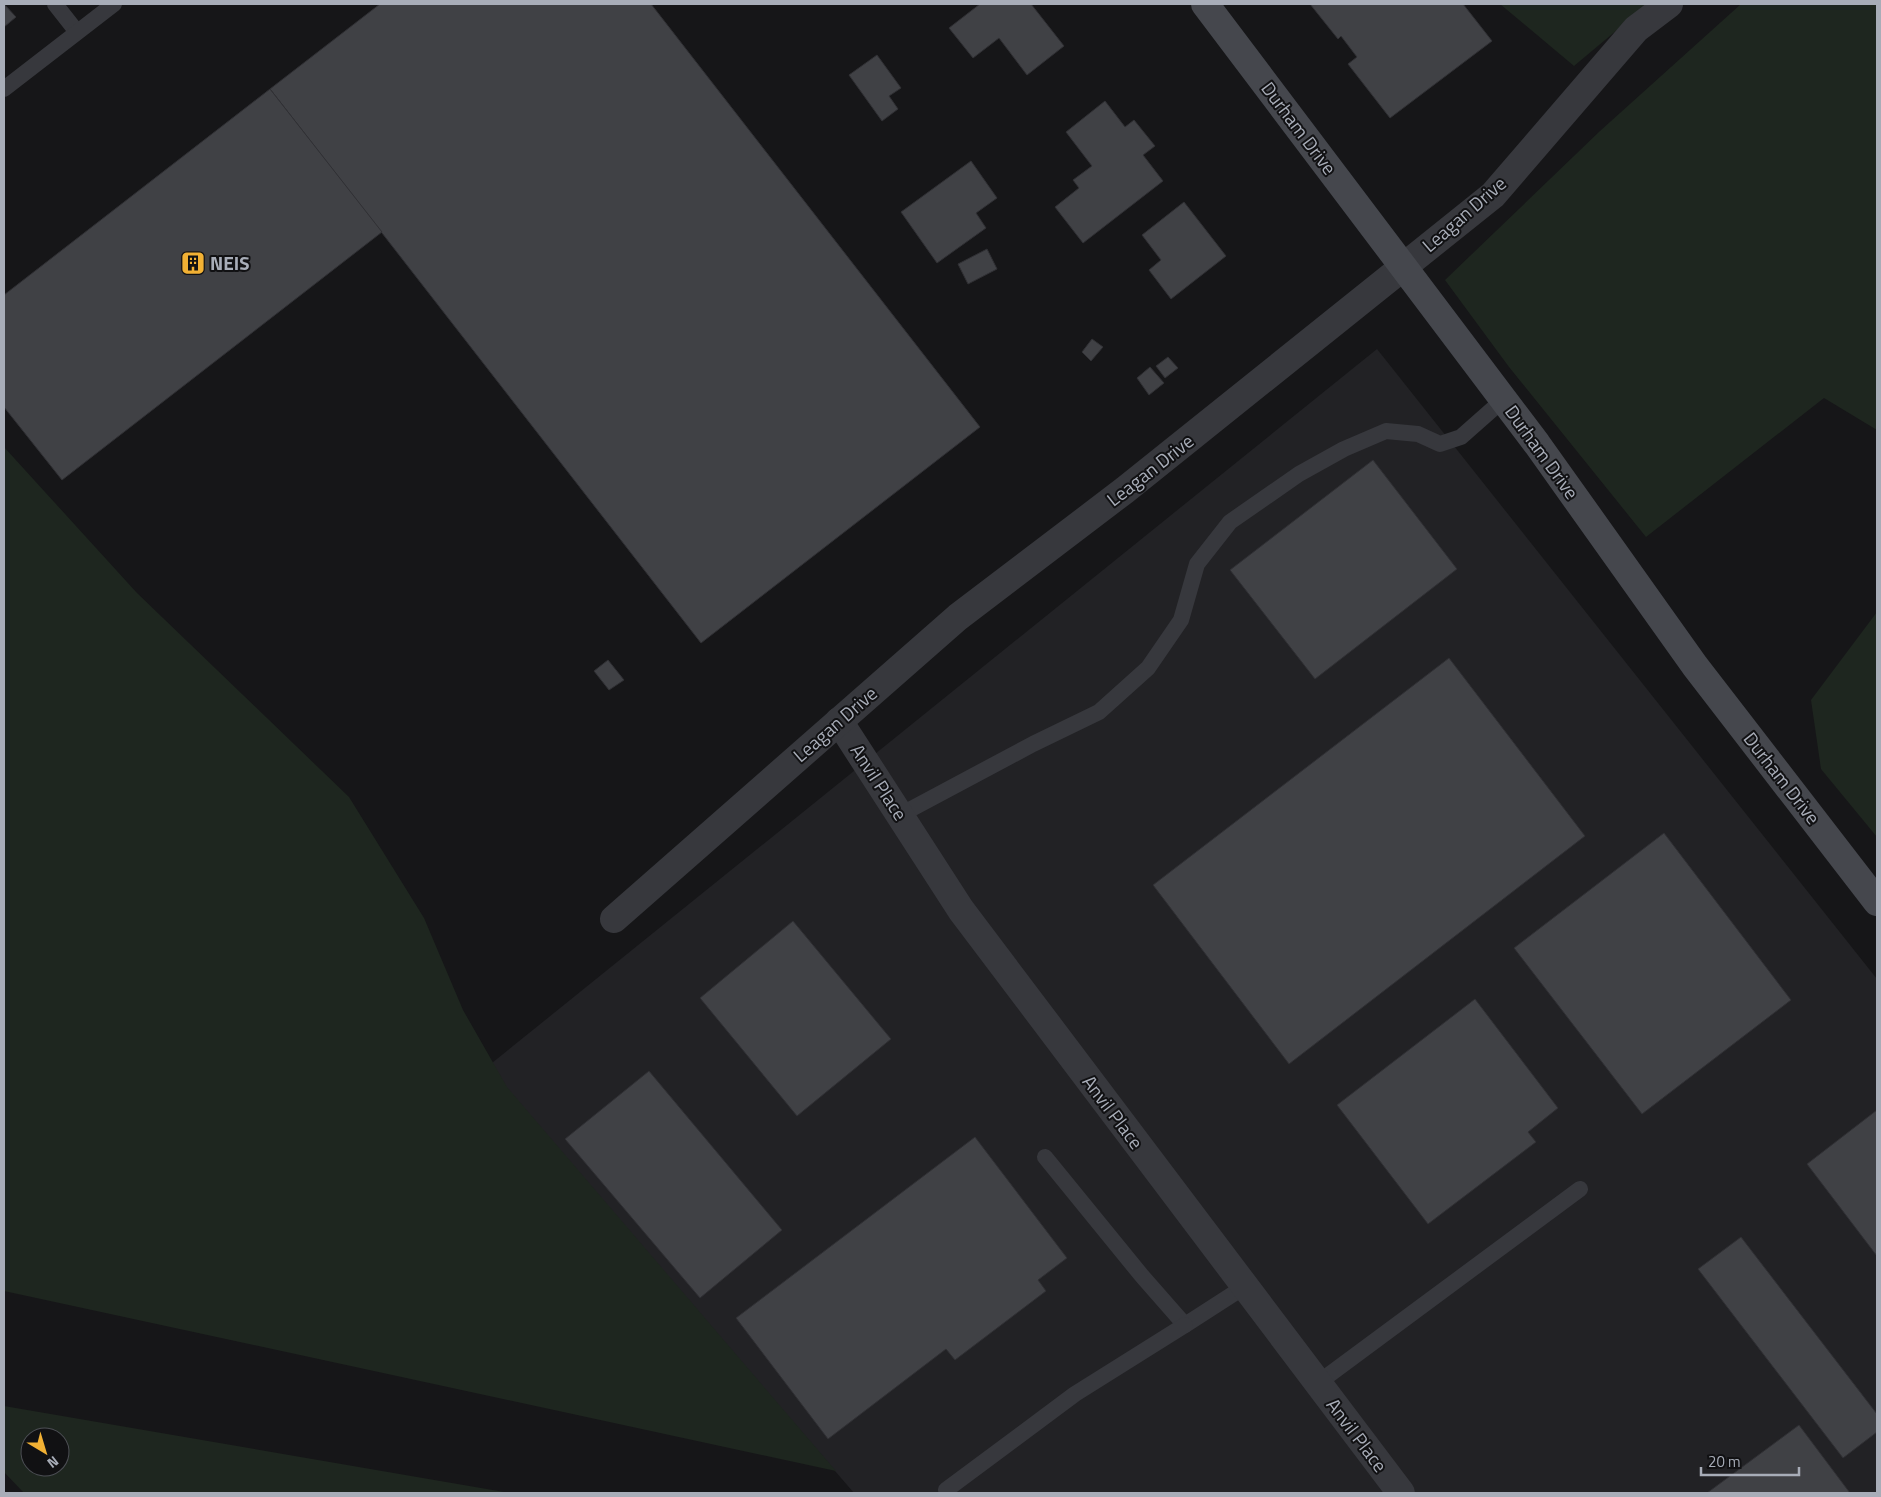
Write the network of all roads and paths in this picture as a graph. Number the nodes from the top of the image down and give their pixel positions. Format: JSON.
{"nodes":[{"id":1,"x":55,"y":4,"type":"edge"},
{"id":2,"x":114,"y":4,"type":"edge"},
{"id":3,"x":1205,"y":4,"type":"edge"},
{"id":4,"x":1669,"y":4,"type":"edge"},
{"id":5,"x":77,"y":32,"type":"junction"},
{"id":6,"x":4,"y":88,"type":"edge"},
{"id":7,"x":1404,"y":266,"type":"junction"},
{"id":8,"x":1504,"y":400,"type":"junction"},
{"id":9,"x":839,"y":721,"type":"junction"},
{"id":10,"x":900,"y":815,"type":"junction"},
{"id":11,"x":1877,"y":902,"type":"edge"},
{"id":12,"x":614,"y":919,"type":"dead end"},
{"id":13,"x":1045,"y":1157,"type":"dead end"},
{"id":14,"x":1580,"y":1189,"type":"dead end"},
{"id":15,"x":1244,"y":1287,"type":"junction"},
{"id":16,"x":1185,"y":1325,"type":"junction"},
{"id":17,"x":1318,"y":1383,"type":"junction"},
{"id":18,"x":946,"y":1490,"type":"dead end"},
{"id":19,"x":1401,"y":1493,"type":"edge"}],
"edges":[{"from":1,"to":5,"type":"lane"},
{"from":2,"to":5,"type":"lane"},
{"from":3,"to":7,"type":"street","name":"Durham Drive"},
{"from":4,"to":7,"type":"street","name":"Leagan Drive"},
{"from":5,"to":6,"type":"lane"},
{"from":7,"to":8,"type":"street","name":"Durham Drive"},
{"from":7,"to":9,"type":"street","name":"Leagan Drive"},
{"from":8,"to":10,"type":"lane"},
{"from":8,"to":11,"type":"street","name":"Durham Drive"},
{"from":9,"to":10,"type":"street","name":"Anvil Place"},
{"from":9,"to":12,"type":"street","name":"Leagan Drive"},
{"from":10,"to":15,"type":"street","name":"Anvil Place"},
{"from":13,"to":16,"type":"lane"},
{"from":14,"to":17,"type":"lane"},
{"from":15,"to":16,"type":"lane"},
{"from":15,"to":17,"type":"street","name":"Anvil Place"},
{"from":16,"to":18,"type":"lane"},
{"from":17,"to":19,"type":"street","name":"Anvil Place"}]}
